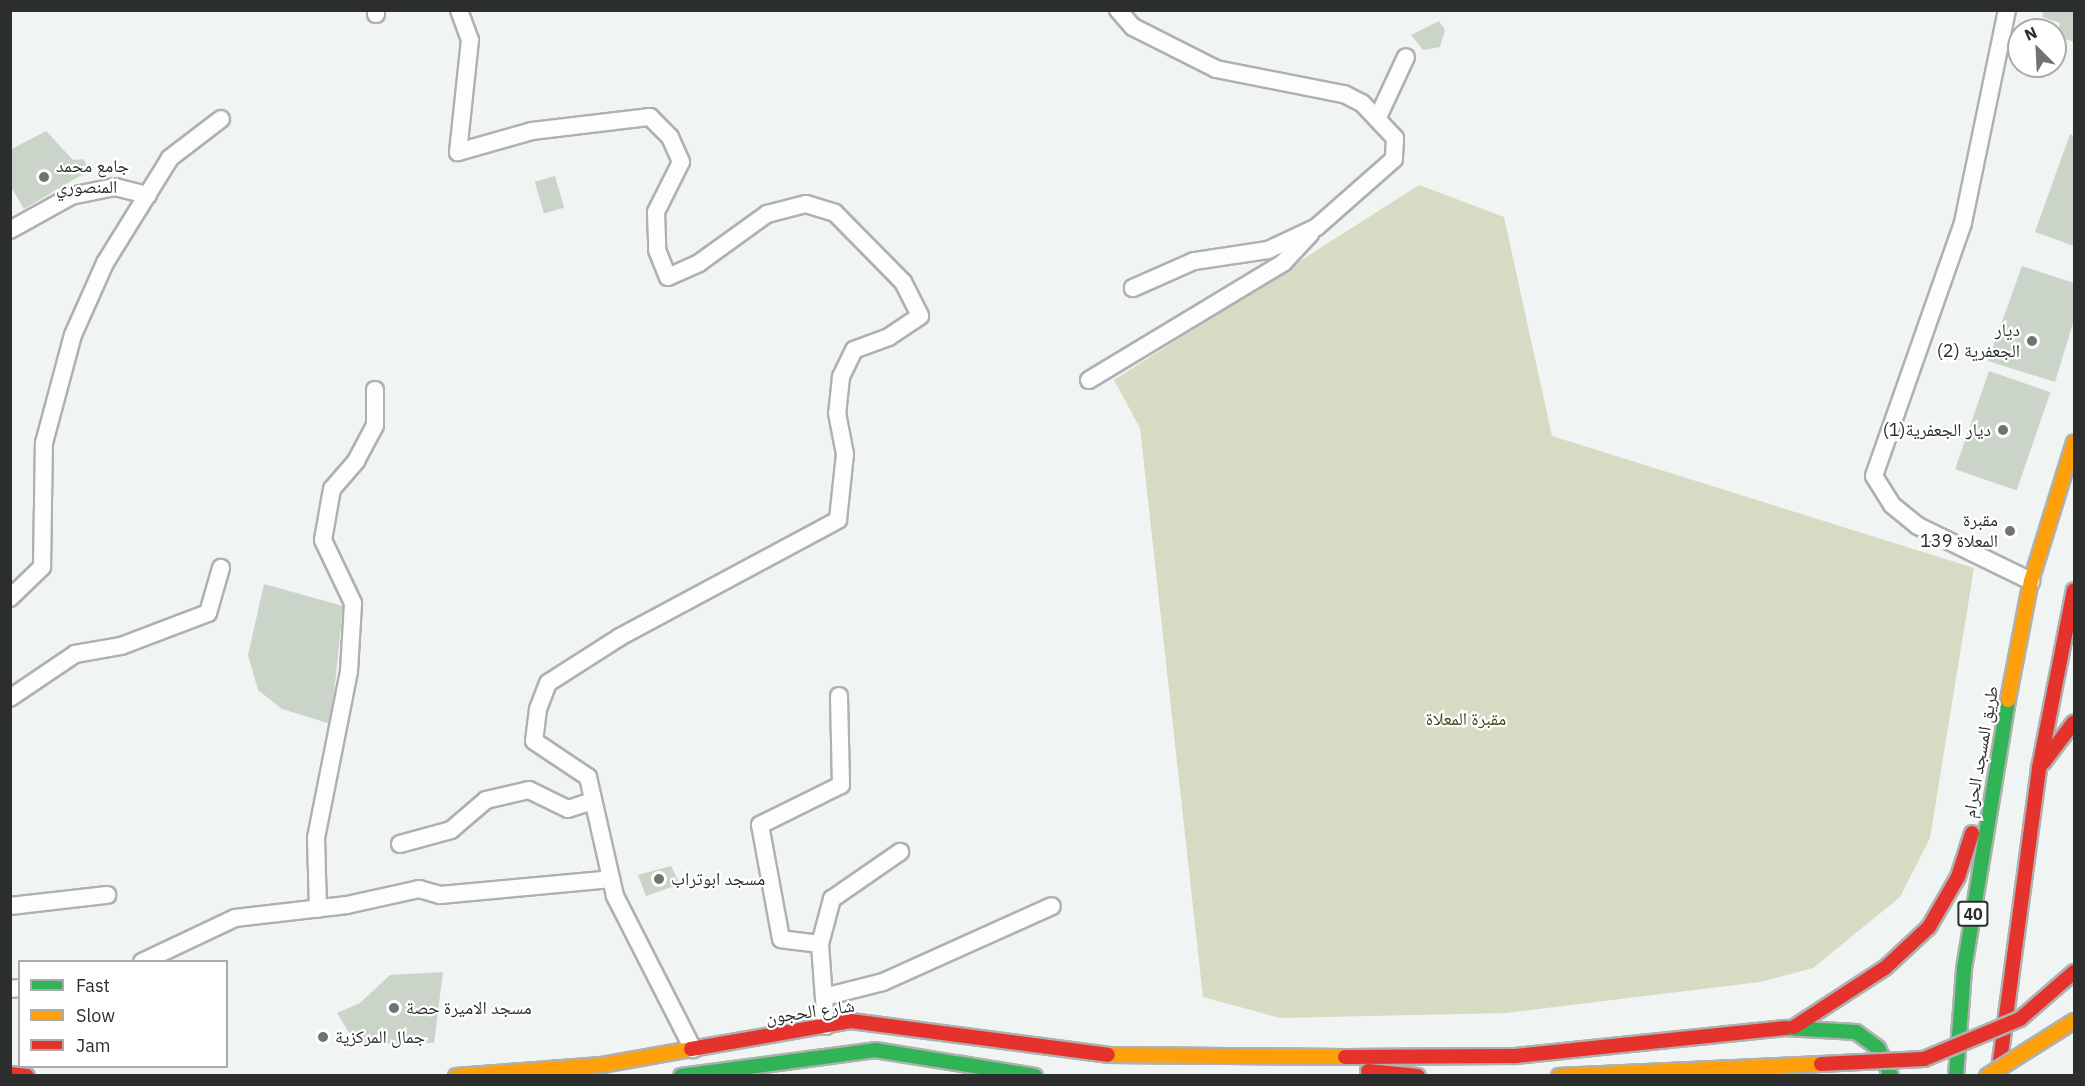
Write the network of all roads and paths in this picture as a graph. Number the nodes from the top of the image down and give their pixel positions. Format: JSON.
{"nodes":[{"id":1,"x":459,"y":10,"type":"edge"},
{"id":2,"x":1118,"y":10,"type":"edge"},
{"id":3,"x":2007,"y":10,"type":"edge"},
{"id":4,"x":1406,"y":57,"type":"dead end"},
{"id":5,"x":1378,"y":117,"type":"junction"},
{"id":6,"x":221,"y":119,"type":"dead end"},
{"id":7,"x":147,"y":195,"type":"junction"},
{"id":8,"x":1317,"y":227,"type":"junction"},
{"id":9,"x":10,"y":230,"type":"edge"},
{"id":10,"x":1133,"y":288,"type":"dead end"},
{"id":11,"x":1089,"y":380,"type":"dead end"},
{"id":12,"x":375,"y":390,"type":"dead end"},
{"id":13,"x":2074,"y":442,"type":"edge"},
{"id":14,"x":221,"y":568,"type":"dead end"},
{"id":15,"x":2031,"y":581,"type":"junction"},
{"id":16,"x":2074,"y":590,"type":"edge"},
{"id":17,"x":10,"y":598,"type":"edge"},
{"id":18,"x":839,"y":696,"type":"dead end"},
{"id":19,"x":10,"y":698,"type":"edge"},
{"id":20,"x":2074,"y":722,"type":"edge"},
{"id":21,"x":1998,"y":754,"type":"junction"},
{"id":22,"x":2039,"y":768,"type":"junction"},
{"id":23,"x":593,"y":801,"type":"junction"},
{"id":24,"x":400,"y":844,"type":"dead end"},
{"id":25,"x":900,"y":852,"type":"dead end"},
{"id":26,"x":611,"y":879,"type":"junction"},
{"id":27,"x":107,"y":895,"type":"dead end"},
{"id":28,"x":10,"y":906,"type":"edge"},
{"id":29,"x":1052,"y":906,"type":"dead end"},
{"id":30,"x":318,"y":909,"type":"junction"},
{"id":31,"x":820,"y":944,"type":"junction"},
{"id":32,"x":146,"y":960,"type":"edge"},
{"id":33,"x":2074,"y":972,"type":"edge"},
{"id":34,"x":824,"y":997,"type":"junction"},
{"id":35,"x":2074,"y":1021,"type":"edge"},
{"id":36,"x":826,"y":1026,"type":"junction"},
{"id":37,"x":1794,"y":1027,"type":"junction"},
{"id":38,"x":693,"y":1049,"type":"junction"},
{"id":39,"x":1206,"y":1058,"type":"junction"},
{"id":40,"x":10,"y":1074,"type":"edge"},
{"id":41,"x":27,"y":1076,"type":"edge"},
{"id":42,"x":456,"y":1076,"type":"edge"},
{"id":43,"x":681,"y":1076,"type":"edge"},
{"id":44,"x":1035,"y":1076,"type":"edge"},
{"id":45,"x":1418,"y":1076,"type":"edge"},
{"id":46,"x":1559,"y":1076,"type":"edge"},
{"id":47,"x":1891,"y":1076,"type":"edge"},
{"id":48,"x":1956,"y":1076,"type":"edge"},
{"id":49,"x":1987,"y":1076,"type":"edge"},
{"id":50,"x":1998,"y":1076,"type":"edge"}],
"edges":[{"from":1,"to":23,"type":"street"},
{"from":2,"to":5,"type":"street"},
{"from":3,"to":15,"type":"street"},
{"from":4,"to":5,"type":"street"},
{"from":5,"to":8,"type":"street"},
{"from":6,"to":7,"type":"street"},
{"from":7,"to":9,"type":"street"},
{"from":7,"to":17,"type":"street"},
{"from":8,"to":10,"type":"street"},
{"from":8,"to":11,"type":"street"},
{"from":12,"to":30,"type":"street"},
{"from":13,"to":15,"type":"main road","name":"طريق المسجد الحرام","number":"40"},
{"from":14,"to":19,"type":"street"},
{"from":15,"to":21,"type":"main road","name":"طريق المسجد الحرام","number":"40"},
{"from":16,"to":22,"type":"main road"},
{"from":18,"to":31,"type":"street"},
{"from":20,"to":22,"type":"main road"},
{"from":21,"to":37,"type":"main road"},
{"from":21,"to":48,"type":"main road","name":"طريق المسجد الحرام","number":"40"},
{"from":22,"to":50,"type":"main road"},
{"from":23,"to":24,"type":"street"},
{"from":23,"to":26,"type":"street"},
{"from":25,"to":31,"type":"street"},
{"from":26,"to":30,"type":"street"},
{"from":26,"to":38,"type":"street"},
{"from":27,"to":28,"type":"street"},
{"from":29,"to":34,"type":"street"},
{"from":30,"to":32,"type":"street"},
{"from":31,"to":34,"type":"street"},
{"from":33,"to":46,"type":"main road","bridge":true},
{"from":34,"to":36,"type":"street"},
{"from":35,"to":49,"type":"main road","bridge":true},
{"from":36,"to":38,"type":"main road","name":"شارع الحجون"},
{"from":36,"to":39,"type":"main road","name":"شارع الحجون"},
{"from":37,"to":39,"type":"main road"},
{"from":37,"to":47,"type":"main road"},
{"from":38,"to":42,"type":"main road","name":"شارع الحجون"},
{"from":39,"to":45,"type":"main road"},
{"from":40,"to":41,"type":"main road"},
{"from":43,"to":44,"type":"main road"}]}
